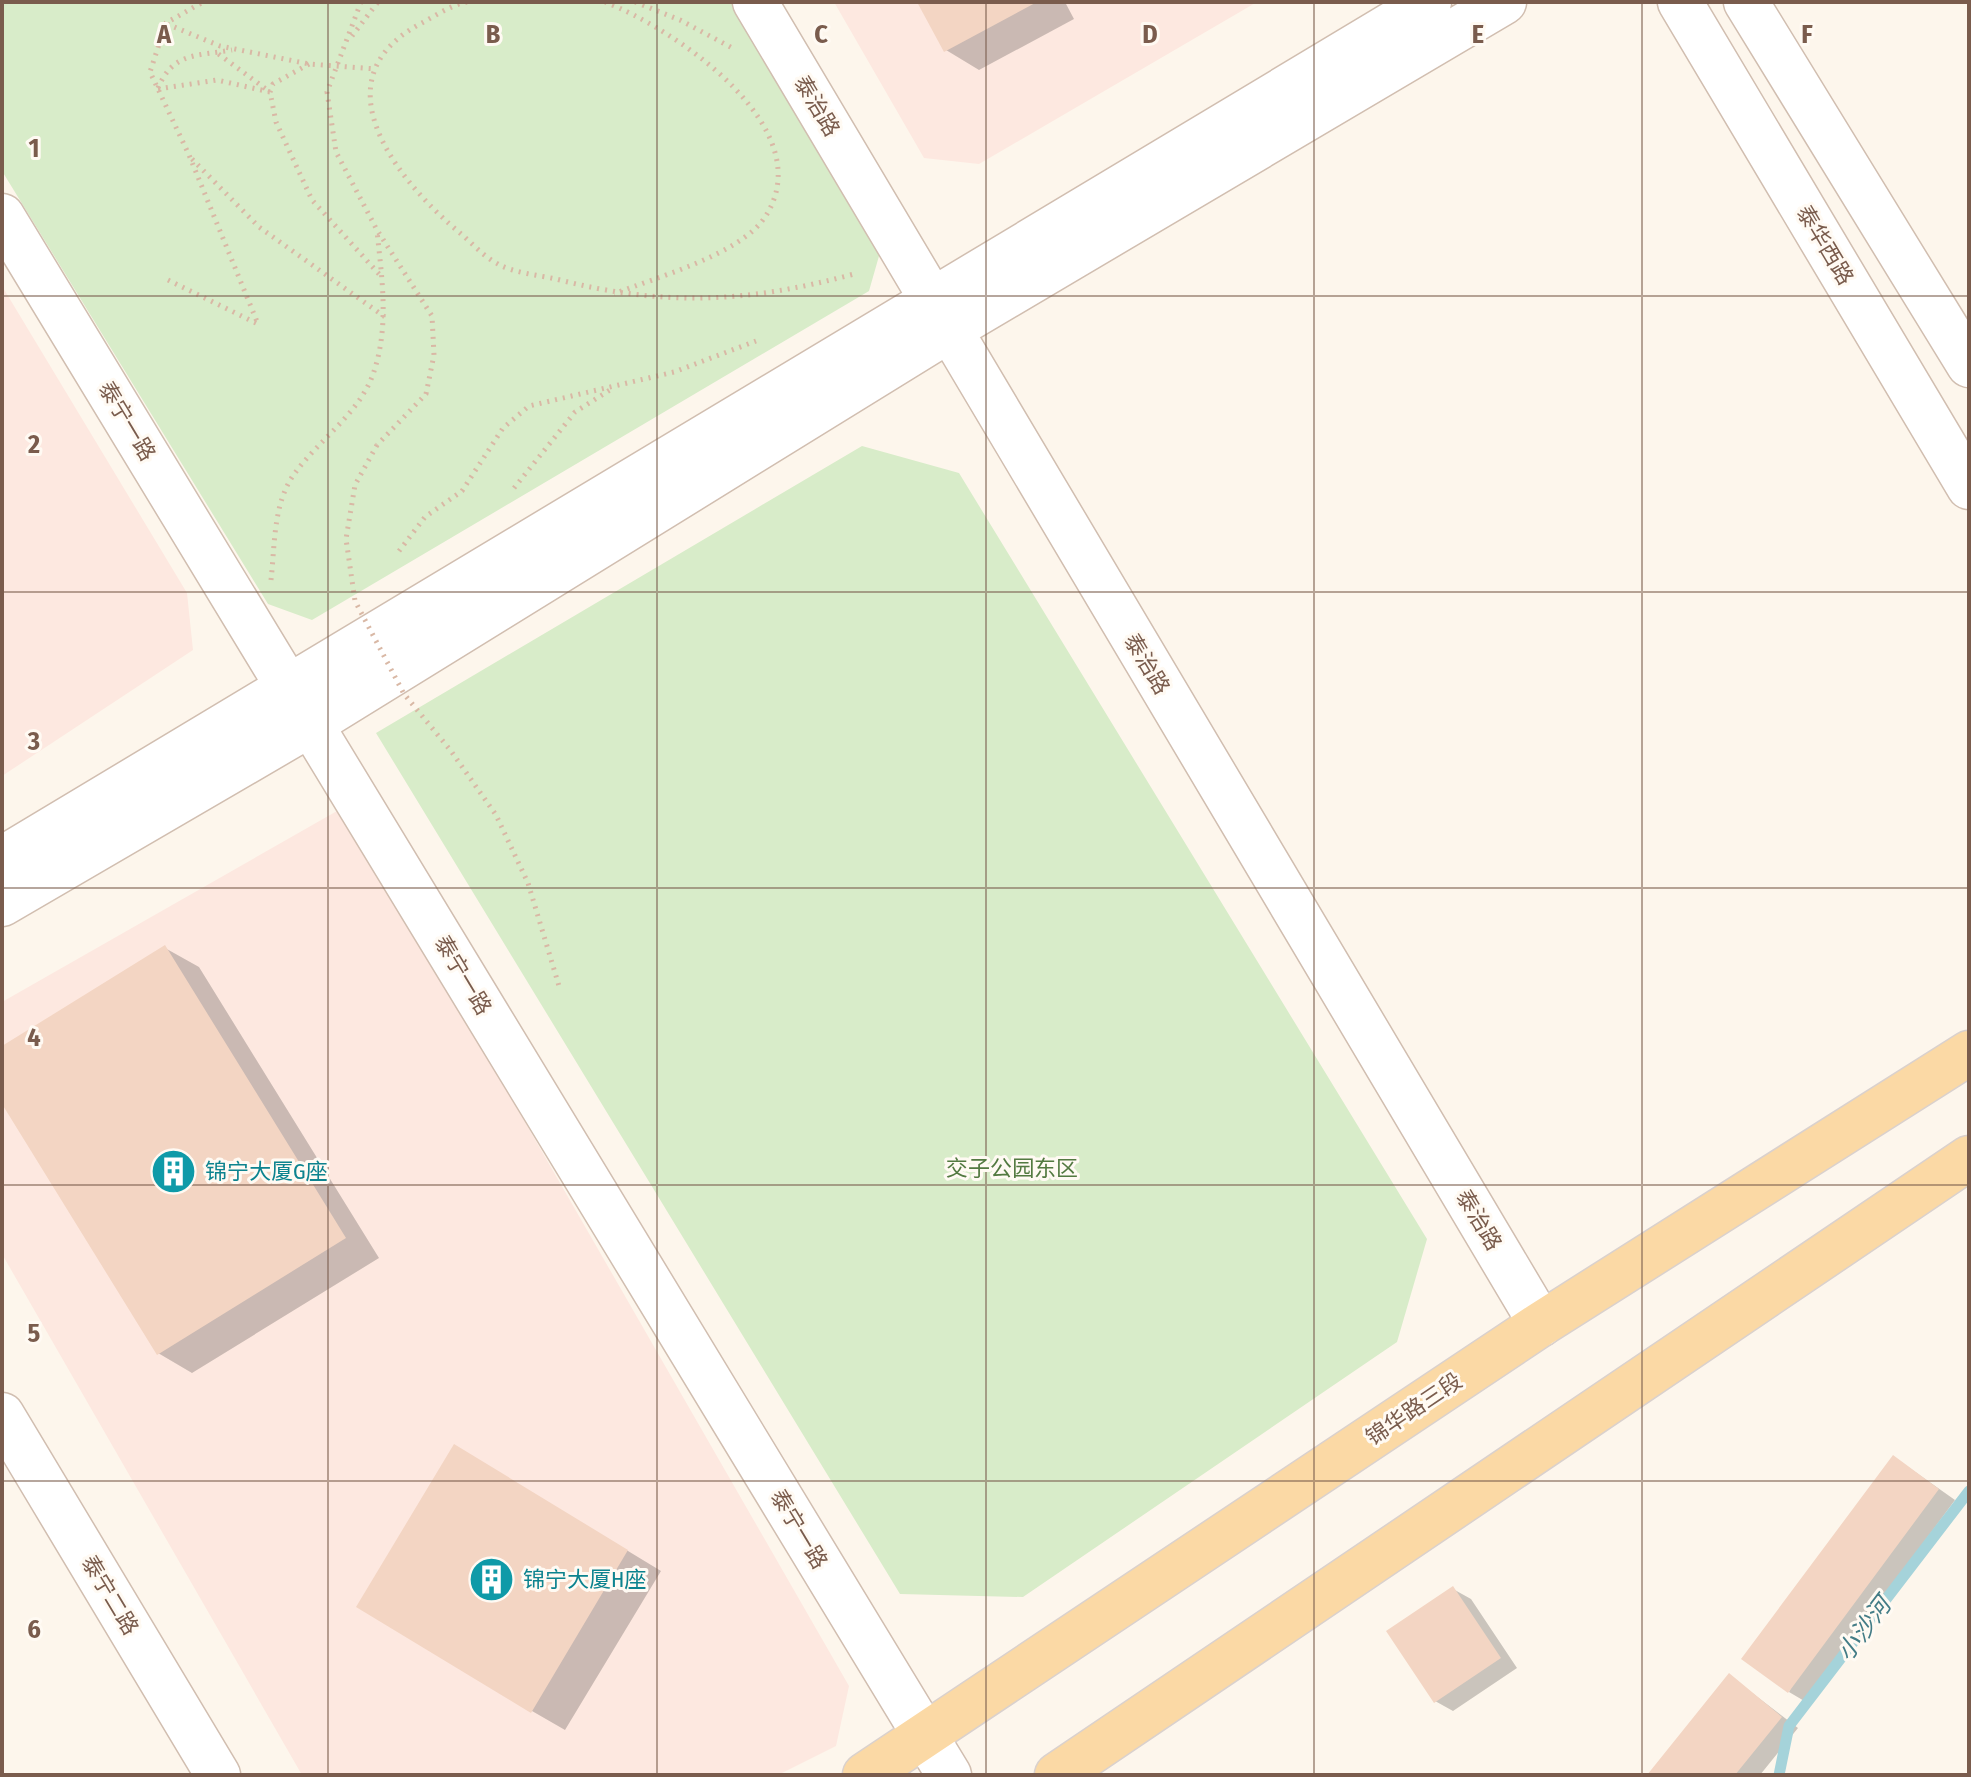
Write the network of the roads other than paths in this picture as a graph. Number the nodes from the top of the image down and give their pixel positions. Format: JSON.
{"nodes":[{"id":1,"x":755,"y":2,"type":"edge"},
{"id":2,"x":1429,"y":2,"type":"edge"},
{"id":3,"x":1504,"y":2,"type":"edge"},
{"id":4,"x":1680,"y":2,"type":"edge"},
{"id":5,"x":1746,"y":2,"type":"edge"},
{"id":6,"x":2,"y":216,"type":"edge"},
{"id":7,"x":940,"y":316,"type":"junction"},
{"id":8,"x":1969,"y":365,"type":"edge"},
{"id":9,"x":1969,"y":487,"type":"edge"},
{"id":10,"x":289,"y":687,"type":"junction"},
{"id":11,"x":311,"y":724,"type":"junction"},
{"id":12,"x":2,"y":859,"type":"edge"},
{"id":13,"x":2,"y":904,"type":"edge"},
{"id":14,"x":1969,"y":1053,"type":"edge"},
{"id":15,"x":1969,"y":1158,"type":"edge"},
{"id":16,"x":1541,"y":1324,"type":"junction"},
{"id":17,"x":2,"y":1415,"type":"edge"},
{"id":18,"x":924,"y":1735,"type":"junction"},
{"id":19,"x":218,"y":1775,"type":"edge"},
{"id":20,"x":865,"y":1775,"type":"edge"},
{"id":21,"x":949,"y":1775,"type":"edge"},
{"id":22,"x":1057,"y":1775,"type":"edge"}],
"edges":[{"from":1,"to":7,"type":"street","name":"泰治路"},
{"from":2,"to":7,"type":"street"},
{"from":3,"to":7,"type":"street"},
{"from":4,"to":9,"type":"street","name":"泰华西路"},
{"from":5,"to":8,"type":"street"},
{"from":6,"to":10,"type":"street","name":"泰宁一路"},
{"from":7,"to":10,"type":"street"},
{"from":7,"to":11,"type":"street"},
{"from":7,"to":16,"type":"street","name":"泰治路"},
{"from":10,"to":11,"type":"street","name":"泰宁一路"},
{"from":10,"to":12,"type":"street"},
{"from":11,"to":13,"type":"street"},
{"from":11,"to":18,"type":"street","name":"泰宁一路"},
{"from":14,"to":16,"type":"main road","name":"锦华路三段"},
{"from":15,"to":22,"type":"main road"},
{"from":16,"to":18,"type":"main road","name":"锦华路三段"},
{"from":17,"to":19,"type":"street","name":"泰宁二路"},
{"from":18,"to":20,"type":"main road","name":"锦华路三段"},
{"from":18,"to":21,"type":"street","name":"泰宁一路"}]}
